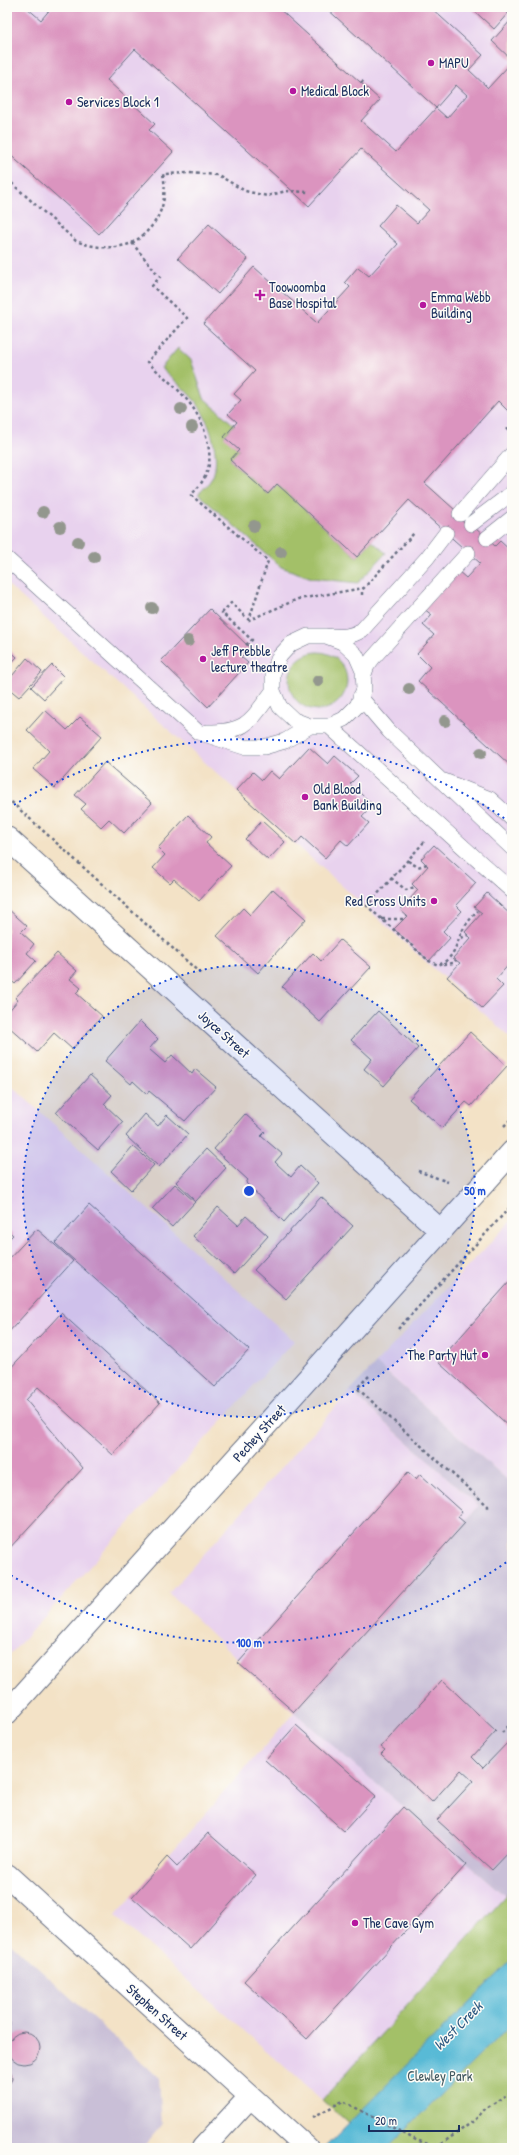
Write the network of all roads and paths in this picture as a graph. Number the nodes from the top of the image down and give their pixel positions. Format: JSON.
{"nodes":[{"id":1,"x":365,"y":79,"type":"dead end"},
{"id":2,"x":362,"y":83,"type":"dead end"},
{"id":3,"x":7,"y":178,"type":"edge"},
{"id":4,"x":310,"y":192,"type":"dead end"},
{"id":5,"x":132,"y":243,"type":"junction"},
{"id":6,"x":512,"y":454,"type":"edge"},
{"id":7,"x":512,"y":493,"type":"edge"},
{"id":8,"x":460,"y":514,"type":"dead end"},
{"id":9,"x":512,"y":518,"type":"edge"},
{"id":10,"x":471,"y":524,"type":"dead end"},
{"id":11,"x":449,"y":536,"type":"dead end"},
{"id":12,"x":487,"y":538,"type":"dead end"},
{"id":13,"x":468,"y":553,"type":"dead end"},
{"id":14,"x":7,"y":559,"type":"edge"},
{"id":15,"x":364,"y":588,"type":"dead end"},
{"id":16,"x":249,"y":620,"type":"junction"},
{"id":17,"x":326,"y":636,"type":"junction"},
{"id":18,"x":246,"y":645,"type":"dead end"},
{"id":19,"x":363,"y":677,"type":"junction"},
{"id":20,"x":273,"y":691,"type":"junction"},
{"id":21,"x":360,"y":697,"type":"junction"},
{"id":22,"x":310,"y":726,"type":"junction"},
{"id":23,"x":329,"y":726,"type":"junction"},
{"id":24,"x":198,"y":732,"type":"junction"},
{"id":25,"x":438,"y":778,"type":"junction"},
{"id":26,"x":7,"y":798,"type":"edge"},
{"id":27,"x":512,"y":819,"type":"edge"},
{"id":28,"x":7,"y":838,"type":"edge"},
{"id":29,"x":512,"y":848,"type":"edge"},
{"id":30,"x":408,"y":861,"type":"dead end"},
{"id":31,"x":427,"y":864,"type":"dead end"},
{"id":32,"x":392,"y":878,"type":"dead end"},
{"id":33,"x":416,"y":887,"type":"dead end"},
{"id":34,"x":512,"y":891,"type":"edge"},
{"id":35,"x":382,"y":919,"type":"dead end"},
{"id":36,"x":404,"y":919,"type":"dead end"},
{"id":37,"x":468,"y":935,"type":"dead end"},
{"id":38,"x":461,"y":938,"type":"dead end"},
{"id":39,"x":456,"y":960,"type":"dead end"},
{"id":40,"x":443,"y":964,"type":"dead end"},
{"id":41,"x":201,"y":975,"type":"dead end"},
{"id":42,"x":512,"y":1152,"type":"edge"},
{"id":43,"x":413,"y":1167,"type":"dead end"},
{"id":44,"x":448,"y":1183,"type":"dead end"},
{"id":45,"x":512,"y":1205,"type":"edge"},
{"id":46,"x":441,"y":1231,"type":"junction"},
{"id":47,"x":398,"y":1329,"type":"dead end"},
{"id":48,"x":369,"y":1376,"type":"dead end"},
{"id":49,"x":488,"y":1511,"type":"dead end"},
{"id":50,"x":7,"y":1713,"type":"edge"},
{"id":51,"x":512,"y":1722,"type":"edge"},
{"id":52,"x":502,"y":1733,"type":"dead end"},
{"id":53,"x":7,"y":1875,"type":"edge"},
{"id":54,"x":512,"y":2091,"type":"edge"},
{"id":55,"x":250,"y":2097,"type":"junction"},
{"id":56,"x":316,"y":2114,"type":"dead end"},
{"id":57,"x":203,"y":2148,"type":"edge"},
{"id":58,"x":307,"y":2148,"type":"edge"}],
"edges":[{"from":1,"to":2,"type":"path"},
{"from":3,"to":5,"type":"path"},
{"from":4,"to":5,"type":"path"},
{"from":5,"to":16,"type":"path"},
{"from":6,"to":8,"type":"lane"},
{"from":7,"to":10,"type":"lane"},
{"from":9,"to":12,"type":"lane"},
{"from":11,"to":17,"type":"lane"},
{"from":13,"to":19,"type":"lane"},
{"from":14,"to":24,"type":"lane"},
{"from":15,"to":16,"type":"path"},
{"from":16,"to":18,"type":"path"},
{"from":17,"to":19,"type":"lane"},
{"from":17,"to":20,"type":"lane"},
{"from":19,"to":21,"type":"lane"},
{"from":20,"to":22,"type":"lane"},
{"from":20,"to":24,"type":"lane"},
{"from":21,"to":23,"type":"lane"},
{"from":21,"to":25,"type":"lane"},
{"from":22,"to":23,"type":"lane"},
{"from":22,"to":24,"type":"lane"},
{"from":23,"to":34,"type":"lane"},
{"from":25,"to":27,"type":"lane"},
{"from":25,"to":29,"type":"lane"},
{"from":26,"to":41,"type":"path"},
{"from":28,"to":46,"type":"street","name":"Joyce Street"},
{"from":30,"to":31,"type":"path"},
{"from":32,"to":33,"type":"path"},
{"from":35,"to":36,"type":"path"},
{"from":37,"to":38,"type":"path"},
{"from":39,"to":40,"type":"path"},
{"from":42,"to":46,"type":"street","name":"Pechey Street"},
{"from":43,"to":44,"type":"path"},
{"from":45,"to":47,"type":"path"},
{"from":46,"to":50,"type":"street","name":"Pechey Street"},
{"from":48,"to":49,"type":"path"},
{"from":51,"to":52,"type":"path"},
{"from":53,"to":55,"type":"street","name":"Stephen Street"},
{"from":54,"to":56,"type":"path"},
{"from":55,"to":57,"type":"street"},
{"from":55,"to":58,"type":"street","name":"Stephen Street"}]}
